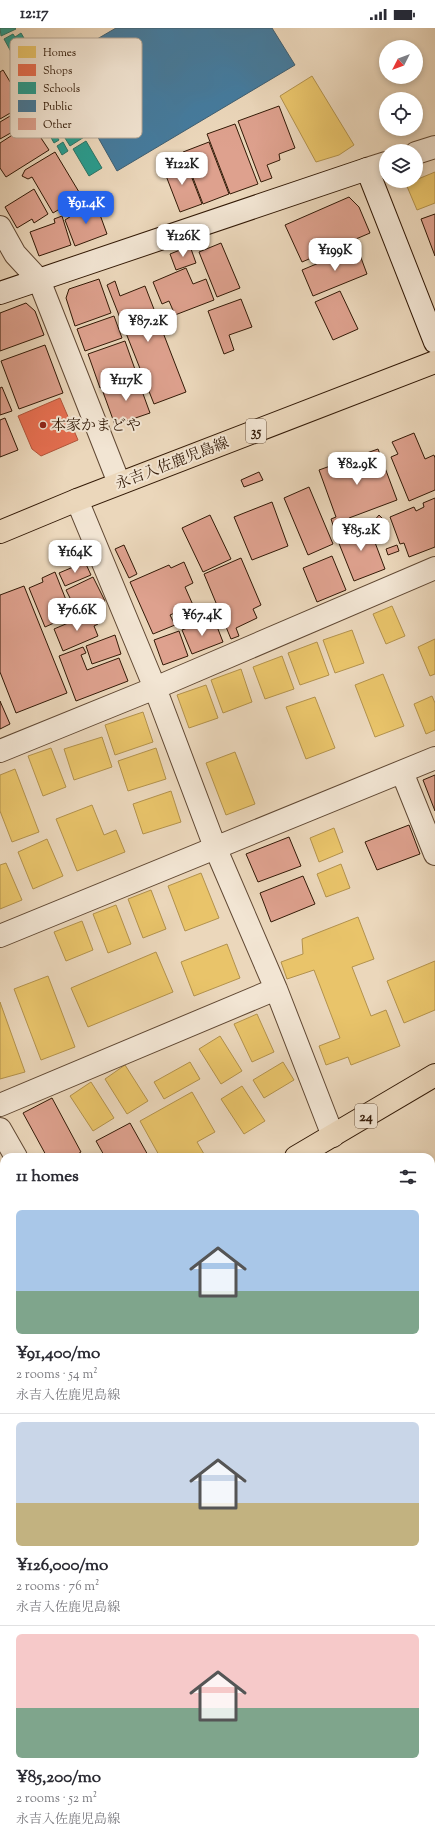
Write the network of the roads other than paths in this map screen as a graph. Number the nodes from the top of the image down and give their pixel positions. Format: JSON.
{"nodes":[{"id":1,"x":435,"y":147,"type":"edge"},
{"id":2,"x":423,"y":151,"type":"edge"},
{"id":3,"x":376,"y":166,"type":"edge"},
{"id":4,"x":0,"y":227,"type":"edge"},
{"id":5,"x":39,"y":280,"type":"junction"},
{"id":6,"x":0,"y":293,"type":"edge"},
{"id":7,"x":435,"y":342,"type":"edge"},
{"id":8,"x":435,"y":362,"type":"edge"},
{"id":9,"x":119,"y":483,"type":"junction"},
{"id":10,"x":77,"y":500,"type":"junction"},
{"id":11,"x":0,"y":532,"type":"edge"},
{"id":12,"x":435,"y":568,"type":"edge"},
{"id":13,"x":155,"y":688,"type":"junction"},
{"id":14,"x":0,"y":751,"type":"edge"},
{"id":15,"x":435,"y":758,"type":"edge"},
{"id":16,"x":402,"y":772,"type":"junction"},
{"id":17,"x":216,"y":847,"type":"junction"},
{"id":18,"x":435,"y":854,"type":"edge"},
{"id":19,"x":0,"y":936,"type":"edge"},
{"id":20,"x":276,"y":989,"type":"junction"},
{"id":21,"x":435,"y":1075,"type":"edge"},
{"id":22,"x":0,"y":1105,"type":"edge"},
{"id":23,"x":0,"y":1129,"type":"edge"},
{"id":24,"x":333,"y":1136,"type":"junction"},
{"id":25,"x":14,"y":1153,"type":"edge"},
{"id":26,"x":303,"y":1153,"type":"edge"}],
"edges":[{"from":1,"to":2,"type":"street"},
{"from":3,"to":5,"type":"street"},
{"from":3,"to":7,"type":"street"},
{"from":4,"to":5,"type":"street"},
{"from":5,"to":6,"type":"street"},
{"from":5,"to":9,"type":"street"},
{"from":8,"to":9,"type":"main road","name":"永吉入佐鹿児島線","number":"35"},
{"from":9,"to":10,"type":"main road","name":"永吉入佐鹿児島線","number":"35"},
{"from":10,"to":11,"type":"main road","name":"永吉入佐鹿児島線","number":"35"},
{"from":10,"to":13,"type":"street"},
{"from":12,"to":13,"type":"street"},
{"from":13,"to":14,"type":"street"},
{"from":13,"to":17,"type":"street"},
{"from":15,"to":16,"type":"street"},
{"from":16,"to":17,"type":"street"},
{"from":16,"to":18,"type":"street"},
{"from":17,"to":19,"type":"street"},
{"from":17,"to":20,"type":"street"},
{"from":20,"to":22,"type":"street"},
{"from":20,"to":24,"type":"street"},
{"from":21,"to":24,"type":"main road","number":"24"},
{"from":23,"to":25,"type":"street"},
{"from":24,"to":26,"type":"main road","number":"24"}]}
